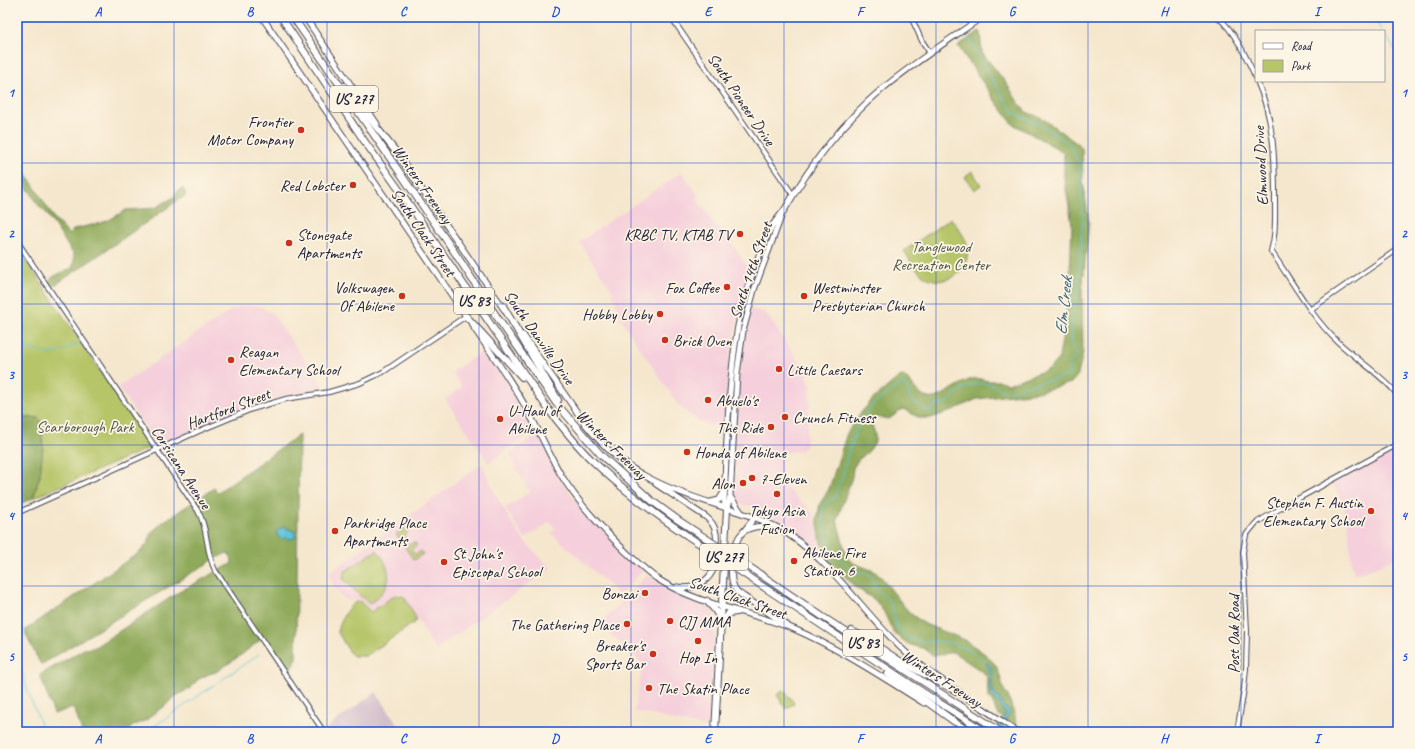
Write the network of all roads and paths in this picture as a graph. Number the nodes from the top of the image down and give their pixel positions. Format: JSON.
{"nodes":[{"id":1,"x":262,"y":17,"type":"edge"},
{"id":2,"x":281,"y":17,"type":"edge"},
{"id":3,"x":293,"y":17,"type":"edge"},
{"id":4,"x":305,"y":17,"type":"edge"},
{"id":5,"x":671,"y":17,"type":"edge"},
{"id":6,"x":911,"y":17,"type":"edge"},
{"id":7,"x":982,"y":17,"type":"edge"},
{"id":8,"x":1218,"y":17,"type":"edge"},
{"id":9,"x":313,"y":46,"type":"junction"},
{"id":10,"x":930,"y":53,"type":"junction"},
{"id":11,"x":1255,"y":76,"type":"edge"},
{"id":12,"x":1258,"y":82,"type":"edge"},
{"id":13,"x":396,"y":152,"type":"junction"},
{"id":14,"x":793,"y":195,"type":"junction"},
{"id":15,"x":783,"y":211,"type":"junction"},
{"id":16,"x":773,"y":225,"type":"junction"},
{"id":17,"x":776,"y":231,"type":"junction"},
{"id":18,"x":17,"y":241,"type":"edge"},
{"id":19,"x":1398,"y":249,"type":"edge"},
{"id":20,"x":503,"y":306,"type":"junction"},
{"id":21,"x":1311,"y":309,"type":"junction"},
{"id":22,"x":466,"y":316,"type":"junction"},
{"id":23,"x":1398,"y":395,"type":"edge"},
{"id":24,"x":552,"y":414,"type":"junction"},
{"id":25,"x":572,"y":422,"type":"junction"},
{"id":26,"x":1398,"y":444,"type":"edge"},
{"id":27,"x":158,"y":450,"type":"junction"},
{"id":28,"x":645,"y":476,"type":"junction"},
{"id":29,"x":725,"y":491,"type":"junction"},
{"id":30,"x":730,"y":496,"type":"junction"},
{"id":31,"x":709,"y":502,"type":"junction"},
{"id":32,"x":727,"y":508,"type":"junction"},
{"id":33,"x":17,"y":513,"type":"edge"},
{"id":34,"x":742,"y":513,"type":"junction"},
{"id":35,"x":755,"y":517,"type":"junction"},
{"id":36,"x":774,"y":526,"type":"junction"},
{"id":37,"x":743,"y":532,"type":"junction"},
{"id":38,"x":667,"y":584,"type":"junction"},
{"id":39,"x":707,"y":601,"type":"junction"},
{"id":40,"x":722,"y":606,"type":"junction"},
{"id":41,"x":737,"y":612,"type":"junction"},
{"id":42,"x":823,"y":617,"type":"junction"},
{"id":43,"x":721,"y":624,"type":"junction"},
{"id":44,"x":792,"y":629,"type":"junction"},
{"id":45,"x":836,"y":635,"type":"junction"},
{"id":46,"x":956,"y":691,"type":"junction"},
{"id":47,"x":955,"y":722,"type":"junction"},
{"id":48,"x":984,"y":730,"type":"edge"},
{"id":49,"x":1016,"y":730,"type":"edge"},
{"id":50,"x":324,"y":732,"type":"edge"},
{"id":51,"x":715,"y":732,"type":"edge"},
{"id":52,"x":971,"y":732,"type":"edge"},
{"id":53,"x":1001,"y":732,"type":"edge"},
{"id":54,"x":1237,"y":732,"type":"edge"}],
"edges":[{"from":1,"to":22,"type":"main road","name":"South Clack Street","number":"US 277"},
{"from":2,"to":24,"type":"highway","name":"Winters Freeway","number":"US 83"},
{"from":3,"to":9,"type":"highway","name":"Winters Freeway","number":"US 83"},
{"from":4,"to":13,"type":"main road","name":"South Danville Drive"},
{"from":5,"to":14,"type":"street","name":"South Pioneer Drive"},
{"from":6,"to":10,"type":"street"},
{"from":7,"to":10,"type":"main road","name":"South 14th Street"},
{"from":8,"to":11,"type":"street","name":"Elmwood Drive"},
{"from":9,"to":13,"type":"highway","number":"US 277"},
{"from":9,"to":25,"type":"highway","name":"Winters Freeway","number":"US 83"},
{"from":10,"to":14,"type":"main road","name":"South 14th Street"},
{"from":12,"to":21,"type":"street","name":"Elmwood Drive"},
{"from":13,"to":20,"type":"main road","name":"South Danville Drive","number":"US 277"},
{"from":14,"to":15,"type":"main road","name":"South 14th Street"},
{"from":15,"to":16,"type":"main road","name":"South 14th Street"},
{"from":15,"to":17,"type":"main road","name":"South 14th Street"},
{"from":16,"to":17,"type":"street"},
{"from":16,"to":29,"type":"main road","name":"South 14th Street"},
{"from":17,"to":30,"type":"main road","name":"South 14th Street"},
{"from":18,"to":27,"type":"street","name":"Corsicana Avenue"},
{"from":19,"to":21,"type":"street"},
{"from":20,"to":25,"type":"highway"},
{"from":20,"to":28,"type":"main road","name":"South Danville Drive","number":"US 277"},
{"from":21,"to":23,"type":"street"},
{"from":22,"to":24,"type":"highway"},
{"from":22,"to":27,"type":"street","name":"Hartford Street"},
{"from":22,"to":38,"type":"main road","name":"South Clack Street","number":"US 277"},
{"from":24,"to":45,"type":"highway","name":"Winters Freeway","number":"US 83","bridge":true},
{"from":25,"to":42,"type":"highway","name":"Winters Freeway","number":"US 83","bridge":true},
{"from":26,"to":54,"type":"street","name":"Post Oak Road"},
{"from":27,"to":33,"type":"street","name":"Hartford Street"},
{"from":27,"to":50,"type":"street","name":"Corsicana Avenue"},
{"from":28,"to":31,"type":"main road","name":"South Danville Drive","number":"US 277"},
{"from":28,"to":38,"type":"main road"},
{"from":29,"to":31,"type":"main road"},
{"from":29,"to":32,"type":"main road","name":"South 14th Street"},
{"from":30,"to":32,"type":"main road","name":"South 14th Street"},
{"from":30,"to":34,"type":"main road"},
{"from":31,"to":32,"type":"main road","name":"South Danville Drive","number":"US 277"},
{"from":32,"to":34,"type":"main road","name":"South Danville Drive"},
{"from":32,"to":40,"type":"highway","number":"US 277"},
{"from":34,"to":35,"type":"main road","name":"South Danville Drive"},
{"from":35,"to":36,"type":"main road","name":"South Danville Drive"},
{"from":35,"to":37,"type":"main road"},
{"from":36,"to":37,"type":"main road"},
{"from":36,"to":46,"type":"main road","name":"South Danville Drive"},
{"from":37,"to":44,"type":"main road"},
{"from":38,"to":39,"type":"main road","name":"South Clack Street","number":"US 277"},
{"from":39,"to":40,"type":"main road","name":"South Clack Street","number":"US 277"},
{"from":39,"to":43,"type":"highway"},
{"from":40,"to":41,"type":"main road","name":"South Clack Street"},
{"from":40,"to":43,"type":"highway","number":"US 277"},
{"from":41,"to":43,"type":"highway"},
{"from":41,"to":44,"type":"main road","name":"South Clack Street"},
{"from":42,"to":46,"type":"highway"},
{"from":42,"to":53,"type":"highway","name":"Winters Freeway","number":"US 83"},
{"from":43,"to":51,"type":"highway","number":"US 277"},
{"from":44,"to":47,"type":"main road","name":"South Clack Street"},
{"from":45,"to":47,"type":"highway"},
{"from":45,"to":48,"type":"highway","name":"Winters Freeway","number":"US 83"},
{"from":46,"to":49,"type":"main road","name":"South Danville Drive"},
{"from":47,"to":52,"type":"main road","name":"South Clack Street"}]}
